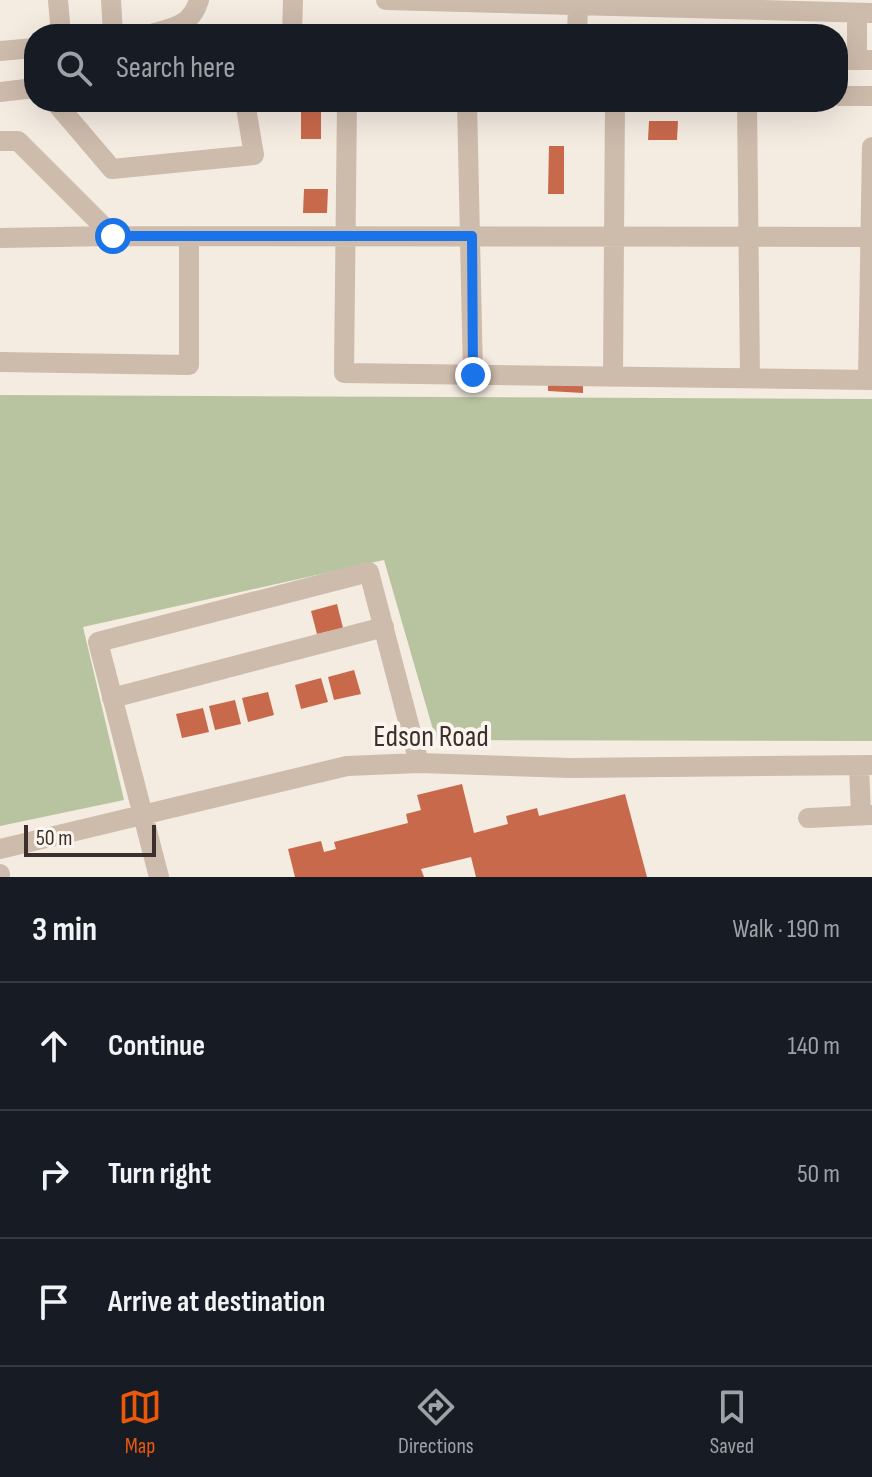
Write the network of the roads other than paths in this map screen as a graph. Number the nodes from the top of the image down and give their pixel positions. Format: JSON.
{"nodes":[{"id":1,"x":58,"y":0,"type":"edge"},
{"id":2,"x":111,"y":0,"type":"edge"},
{"id":3,"x":199,"y":0,"type":"edge"},
{"id":4,"x":293,"y":0,"type":"edge"},
{"id":5,"x":386,"y":0,"type":"edge"},
{"id":6,"x":578,"y":5,"type":"junction"},
{"id":7,"x":864,"y":13,"type":"edge"},
{"id":8,"x":60,"y":24,"type":"edge"},
{"id":9,"x":112,"y":24,"type":"edge"},
{"id":10,"x":186,"y":24,"type":"edge"},
{"id":11,"x":292,"y":24,"type":"edge"},
{"id":12,"x":577,"y":24,"type":"edge"},
{"id":13,"x":24,"y":49,"type":"edge"},
{"id":14,"x":0,"y":51,"type":"edge"},
{"id":15,"x":856,"y":60,"type":"edge"},
{"id":16,"x":24,"y":89,"type":"edge"},
{"id":17,"x":0,"y":92,"type":"edge"},
{"id":18,"x":848,"y":96,"type":"edge"},
{"id":19,"x":872,"y":96,"type":"edge"},
{"id":20,"x":64,"y":112,"type":"edge"},
{"id":21,"x":247,"y":112,"type":"edge"},
{"id":22,"x":347,"y":112,"type":"edge"},
{"id":23,"x":467,"y":112,"type":"edge"},
{"id":24,"x":615,"y":112,"type":"edge"},
{"id":25,"x":747,"y":112,"type":"edge"},
{"id":26,"x":0,"y":141,"type":"edge"},
{"id":27,"x":872,"y":147,"type":"edge"},
{"id":28,"x":613,"y":235,"type":"junction"},
{"id":29,"x":113,"y":236,"type":"junction"},
{"id":30,"x":189,"y":236,"type":"junction"},
{"id":31,"x":347,"y":236,"type":"junction"},
{"id":32,"x":472,"y":236,"type":"junction"},
{"id":33,"x":748,"y":236,"type":"junction"},
{"id":34,"x":870,"y":237,"type":"edge"},
{"id":35,"x":0,"y":238,"type":"edge"},
{"id":36,"x":0,"y":362,"type":"edge"},
{"id":37,"x":473,"y":375,"type":"junction"},
{"id":38,"x":613,"y":377,"type":"junction"},
{"id":39,"x":750,"y":378,"type":"junction"},
{"id":40,"x":870,"y":380,"type":"edge"},
{"id":41,"x":384,"y":627,"type":"junction"},
{"id":42,"x":112,"y":698,"type":"junction"},
{"id":43,"x":419,"y":763,"type":"junction"},
{"id":44,"x":866,"y":765,"type":"edge"},
{"id":45,"x":143,"y":815,"type":"junction"},
{"id":46,"x":866,"y":815,"type":"edge"},
{"id":47,"x":808,"y":818,"type":"dead end"},
{"id":48,"x":0,"y":849,"type":"edge"},
{"id":49,"x":159,"y":877,"type":"edge"}],
"edges":[{"from":1,"to":8,"type":"street"},
{"from":2,"to":9,"type":"street"},
{"from":3,"to":10,"type":"street"},
{"from":4,"to":11,"type":"street"},
{"from":5,"to":6,"type":"street"},
{"from":6,"to":7,"type":"street"},
{"from":6,"to":12,"type":"street"},
{"from":7,"to":15,"type":"street"},
{"from":13,"to":14,"type":"street"},
{"from":16,"to":17,"type":"street"},
{"from":18,"to":19,"type":"street"},
{"from":20,"to":21,"type":"street"},
{"from":22,"to":31,"type":"street"},
{"from":23,"to":32,"type":"street"},
{"from":24,"to":28,"type":"street"},
{"from":25,"to":33,"type":"street"},
{"from":26,"to":29,"type":"street"},
{"from":27,"to":34,"type":"street"},
{"from":28,"to":32,"type":"street"},
{"from":28,"to":33,"type":"street"},
{"from":28,"to":38,"type":"street"},
{"from":29,"to":30,"type":"street"},
{"from":29,"to":35,"type":"street"},
{"from":30,"to":31,"type":"street"},
{"from":30,"to":36,"type":"street"},
{"from":31,"to":32,"type":"street"},
{"from":31,"to":37,"type":"street"},
{"from":32,"to":37,"type":"street"},
{"from":33,"to":34,"type":"street"},
{"from":33,"to":39,"type":"street"},
{"from":34,"to":40,"type":"street"},
{"from":37,"to":38,"type":"street"},
{"from":38,"to":39,"type":"street"},
{"from":39,"to":40,"type":"street"},
{"from":41,"to":42,"type":"street"},
{"from":41,"to":42,"type":"street"},
{"from":41,"to":43,"type":"street"},
{"from":42,"to":45,"type":"street"},
{"from":43,"to":44,"type":"street","name":"Edson Road"},
{"from":43,"to":45,"type":"street","name":"Edson Road"},
{"from":44,"to":46,"type":"street"},
{"from":45,"to":48,"type":"street","name":"Edson Road"},
{"from":45,"to":49,"type":"street"},
{"from":46,"to":47,"type":"street"}]}
